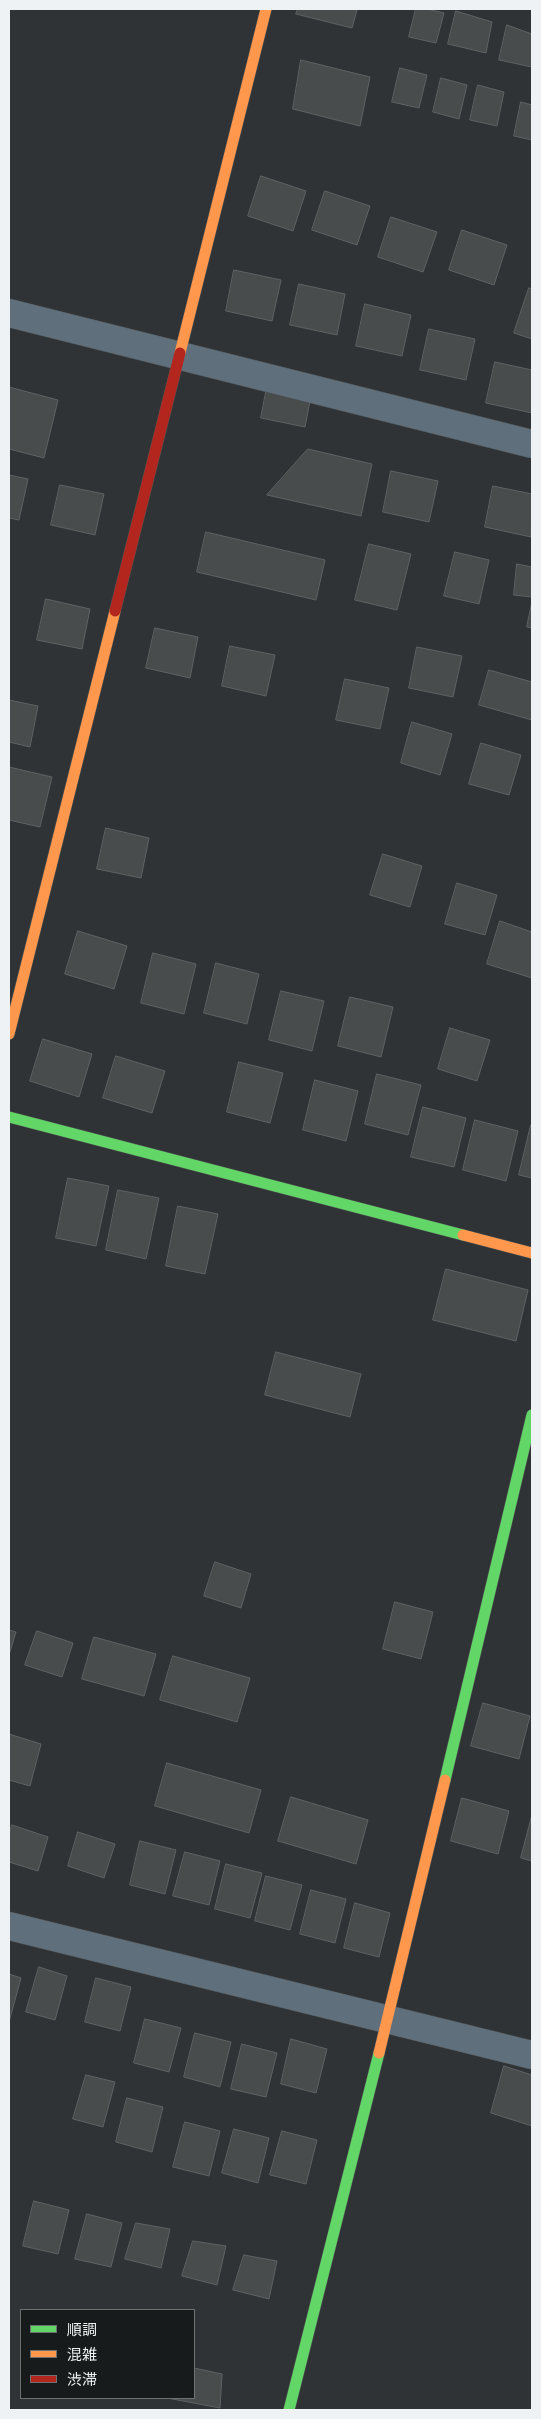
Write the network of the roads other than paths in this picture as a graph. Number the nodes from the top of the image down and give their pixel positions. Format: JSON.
{"nodes":[{"id":1,"x":266,"y":9,"type":"edge"},
{"id":2,"x":9,"y":313,"type":"edge"},
{"id":3,"x":178,"y":355,"type":"junction"},
{"id":4,"x":532,"y":444,"type":"edge"},
{"id":5,"x":9,"y":1034,"type":"edge"},
{"id":6,"x":9,"y":1117,"type":"edge"},
{"id":7,"x":532,"y":1253,"type":"edge"},
{"id":8,"x":532,"y":1415,"type":"edge"},
{"id":9,"x":9,"y":1926,"type":"edge"},
{"id":10,"x":388,"y":2018,"type":"junction"},
{"id":11,"x":532,"y":2055,"type":"edge"},
{"id":12,"x":289,"y":2410,"type":"edge"}],
"edges":[{"from":1,"to":3,"type":"street"},
{"from":2,"to":3,"type":"street"},
{"from":3,"to":4,"type":"street"},
{"from":3,"to":5,"type":"street"},
{"from":6,"to":7,"type":"street"},
{"from":8,"to":10,"type":"street"},
{"from":9,"to":10,"type":"street"},
{"from":10,"to":11,"type":"street"},
{"from":10,"to":12,"type":"street"}]}
